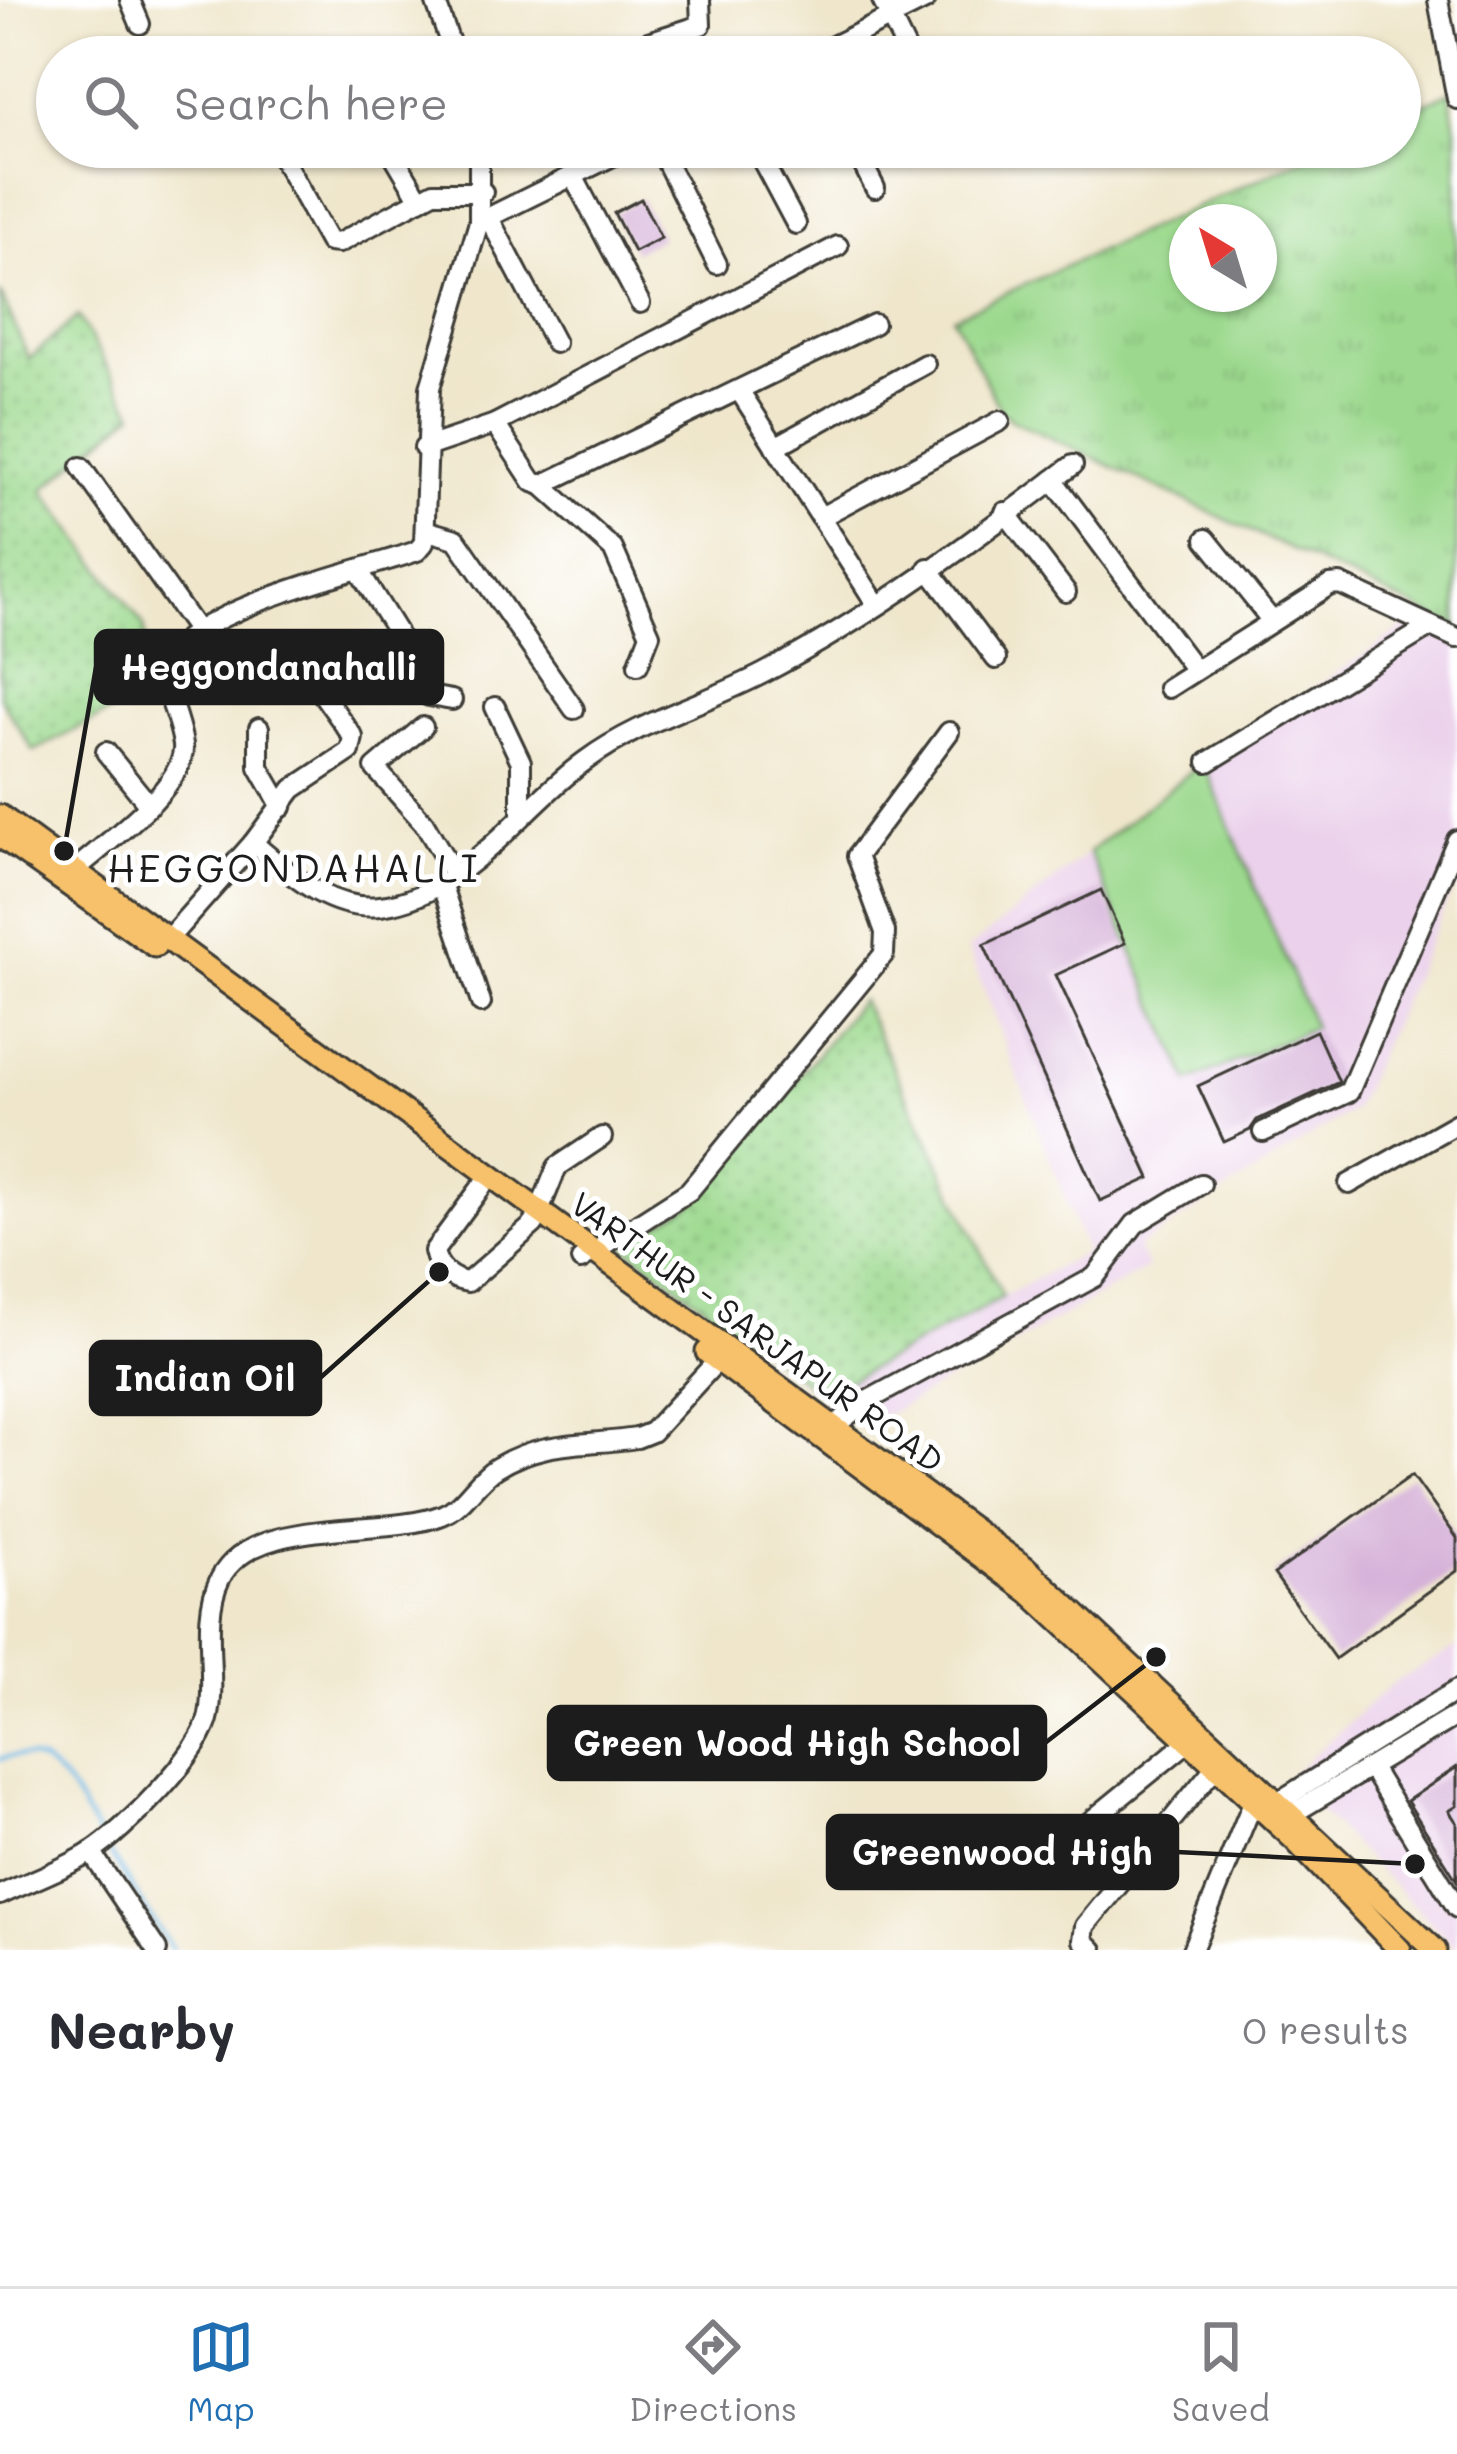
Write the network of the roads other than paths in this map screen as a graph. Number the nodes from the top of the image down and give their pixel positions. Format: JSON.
{"nodes":[{"id":1,"x":130,"y":0,"type":"edge"},
{"id":2,"x":435,"y":0,"type":"edge"},
{"id":3,"x":700,"y":0,"type":"edge"},
{"id":4,"x":926,"y":0,"type":"edge"},
{"id":5,"x":1438,"y":0,"type":"edge"},
{"id":6,"x":886,"y":9,"type":"edge"},
{"id":7,"x":140,"y":24,"type":"dead end"},
{"id":8,"x":448,"y":36,"type":"edge"},
{"id":9,"x":667,"y":36,"type":"edge"},
{"id":10,"x":844,"y":36,"type":"edge"},
{"id":11,"x":900,"y":36,"type":"edge"},
{"id":12,"x":1457,"y":99,"type":"edge"},
{"id":13,"x":287,"y":168,"type":"edge"},
{"id":14,"x":401,"y":168,"type":"edge"},
{"id":15,"x":481,"y":168,"type":"edge"},
{"id":16,"x":589,"y":168,"type":"edge"},
{"id":17,"x":669,"y":168,"type":"edge"},
{"id":18,"x":766,"y":168,"type":"edge"},
{"id":19,"x":865,"y":168,"type":"edge"},
{"id":20,"x":573,"y":176,"type":"junction"},
{"id":21,"x":875,"y":188,"type":"dead end"},
{"id":22,"x":483,"y":192,"type":"junction"},
{"id":23,"x":420,"y":200,"type":"junction"},
{"id":24,"x":484,"y":220,"type":"junction"},
{"id":25,"x":796,"y":224,"type":"dead end"},
{"id":26,"x":838,"y":246,"type":"dead end"},
{"id":27,"x":717,"y":264,"type":"dead end"},
{"id":28,"x":640,"y":303,"type":"dead end"},
{"id":29,"x":874,"y":324,"type":"dead end"},
{"id":30,"x":555,"y":343,"type":"dead end"},
{"id":31,"x":925,"y":364,"type":"dead end"},
{"id":32,"x":739,"y":390,"type":"junction"},
{"id":33,"x":1000,"y":421,"type":"dead end"},
{"id":34,"x":495,"y":424,"type":"junction"},
{"id":35,"x":776,"y":447,"type":"junction"},
{"id":36,"x":424,"y":448,"type":"junction"},
{"id":37,"x":1073,"y":465,"type":"dead end"},
{"id":38,"x":81,"y":467,"type":"dead end"},
{"id":39,"x":1053,"y":480,"type":"junction"},
{"id":40,"x":542,"y":485,"type":"junction"},
{"id":41,"x":1005,"y":512,"type":"junction"},
{"id":42,"x":821,"y":518,"type":"junction"},
{"id":43,"x":428,"y":531,"type":"junction"},
{"id":44,"x":1205,"y":539,"type":"dead end"},
{"id":45,"x":928,"y":568,"type":"junction"},
{"id":46,"x":358,"y":571,"type":"junction"},
{"id":47,"x":1066,"y":592,"type":"dead end"},
{"id":48,"x":877,"y":605,"type":"junction"},
{"id":49,"x":1272,"y":621,"type":"junction"},
{"id":50,"x":1431,"y":626,"type":"junction"},
{"id":51,"x":199,"y":633,"type":"junction"},
{"id":52,"x":1457,"y":638,"type":"edge"},
{"id":53,"x":996,"y":659,"type":"dead end"},
{"id":54,"x":638,"y":665,"type":"dead end"},
{"id":55,"x":1196,"y":670,"type":"junction"},
{"id":56,"x":1168,"y":688,"type":"dead end"},
{"id":57,"x":319,"y":689,"type":"dead end"},
{"id":58,"x":452,"y":700,"type":"dead end"},
{"id":59,"x":495,"y":706,"type":"dead end"},
{"id":60,"x":574,"y":709,"type":"dead end"},
{"id":61,"x":259,"y":728,"type":"dead end"},
{"id":62,"x":423,"y":728,"type":"dead end"},
{"id":63,"x":950,"y":732,"type":"dead end"},
{"id":64,"x":106,"y":752,"type":"dead end"},
{"id":65,"x":1208,"y":762,"type":"dead end"},
{"id":66,"x":149,"y":806,"type":"junction"},
{"id":67,"x":282,"y":807,"type":"junction"},
{"id":68,"x":521,"y":815,"type":"junction"},
{"id":69,"x":0,"y":816,"type":"edge"},
{"id":70,"x":0,"y":836,"type":"edge"},
{"id":71,"x":1457,"y":840,"type":"edge"},
{"id":72,"x":254,"y":843,"type":"junction"},
{"id":73,"x":75,"y":870,"type":"junction"},
{"id":74,"x":447,"y":879,"type":"junction"},
{"id":75,"x":168,"y":939,"type":"junction"},
{"id":76,"x":482,"y":1003,"type":"dead end"},
{"id":77,"x":1457,"y":1123,"type":"edge"},
{"id":78,"x":1262,"y":1132,"type":"dead end"},
{"id":79,"x":602,"y":1138,"type":"dead end"},
{"id":80,"x":1201,"y":1184,"type":"dead end"},
{"id":81,"x":1348,"y":1184,"type":"dead end"},
{"id":82,"x":482,"y":1186,"type":"junction"},
{"id":83,"x":535,"y":1217,"type":"junction"},
{"id":84,"x":588,"y":1257,"type":"junction"},
{"id":85,"x":718,"y":1360,"type":"junction"},
{"id":86,"x":825,"y":1432,"type":"junction"},
{"id":87,"x":1457,"y":1690,"type":"edge"},
{"id":88,"x":1457,"y":1715,"type":"edge"},
{"id":89,"x":1189,"y":1741,"type":"junction"},
{"id":90,"x":1216,"y":1766,"type":"junction"},
{"id":91,"x":1372,"y":1768,"type":"junction"},
{"id":92,"x":1254,"y":1801,"type":"junction"},
{"id":93,"x":1285,"y":1808,"type":"junction"},
{"id":94,"x":1059,"y":1847,"type":"dead end"},
{"id":95,"x":91,"y":1852,"type":"junction"},
{"id":96,"x":0,"y":1895,"type":"edge"},
{"id":97,"x":1457,"y":1908,"type":"edge"},
{"id":98,"x":157,"y":1950,"type":"edge"},
{"id":99,"x":1093,"y":1950,"type":"edge"},
{"id":100,"x":1192,"y":1950,"type":"edge"},
{"id":101,"x":1400,"y":1950,"type":"edge"},
{"id":102,"x":1436,"y":1950,"type":"edge"}],
"edges":[{"from":1,"to":7,"type":"street"},
{"from":2,"to":8,"type":"street"},
{"from":3,"to":9,"type":"street"},
{"from":4,"to":6,"type":"street"},
{"from":5,"to":12,"type":"street"},
{"from":6,"to":10,"type":"street"},
{"from":6,"to":11,"type":"street"},
{"from":13,"to":23,"type":"street"},
{"from":14,"to":23,"type":"street"},
{"from":15,"to":22,"type":"street"},
{"from":16,"to":20,"type":"street"},
{"from":17,"to":27,"type":"street"},
{"from":18,"to":25,"type":"street"},
{"from":19,"to":21,"type":"street"},
{"from":20,"to":24,"type":"street"},
{"from":20,"to":28,"type":"street"},
{"from":22,"to":23,"type":"street"},
{"from":22,"to":24,"type":"street"},
{"from":24,"to":30,"type":"street"},
{"from":24,"to":36,"type":"street"},
{"from":26,"to":34,"type":"street"},
{"from":29,"to":32,"type":"street"},
{"from":31,"to":35,"type":"street"},
{"from":32,"to":35,"type":"street"},
{"from":32,"to":40,"type":"street"},
{"from":33,"to":42,"type":"street"},
{"from":34,"to":36,"type":"street"},
{"from":34,"to":40,"type":"street"},
{"from":35,"to":42,"type":"street"},
{"from":36,"to":43,"type":"street"},
{"from":37,"to":39,"type":"street"},
{"from":38,"to":51,"type":"street"},
{"from":39,"to":41,"type":"street"},
{"from":39,"to":55,"type":"street"},
{"from":40,"to":54,"type":"street"},
{"from":41,"to":45,"type":"street"},
{"from":41,"to":47,"type":"street"},
{"from":42,"to":48,"type":"street"},
{"from":43,"to":46,"type":"street"},
{"from":43,"to":60,"type":"street"},
{"from":44,"to":49,"type":"street"},
{"from":45,"to":48,"type":"street"},
{"from":45,"to":53,"type":"street"},
{"from":46,"to":51,"type":"street"},
{"from":46,"to":58,"type":"street"},
{"from":48,"to":68,"type":"street"},
{"from":49,"to":50,"type":"street"},
{"from":49,"to":55,"type":"street"},
{"from":50,"to":52,"type":"street"},
{"from":50,"to":65,"type":"street"},
{"from":51,"to":66,"type":"street"},
{"from":55,"to":56,"type":"street"},
{"from":57,"to":67,"type":"street"},
{"from":59,"to":68,"type":"street"},
{"from":61,"to":67,"type":"street"},
{"from":62,"to":74,"type":"street"},
{"from":63,"to":84,"type":"street"},
{"from":64,"to":66,"type":"street"},
{"from":66,"to":73,"type":"street"},
{"from":67,"to":72,"type":"street"},
{"from":68,"to":74,"type":"street"},
{"from":69,"to":73,"type":"main road","name":"VARTHUR - SARJAPUR ROAD"},
{"from":70,"to":82,"type":"main road","name":"VARTHUR - SARJAPUR ROAD"},
{"from":71,"to":78,"type":"street"},
{"from":72,"to":74,"type":"street"},
{"from":72,"to":75,"type":"street"},
{"from":73,"to":75,"type":"main road","name":"VARTHUR - SARJAPUR ROAD"},
{"from":74,"to":76,"type":"street"},
{"from":75,"to":83,"type":"main road","name":"VARTHUR - SARJAPUR ROAD"},
{"from":77,"to":81,"type":"street"},
{"from":79,"to":83,"type":"street"},
{"from":80,"to":86,"type":"street"},
{"from":82,"to":83,"type":"main road","name":"VARTHUR - SARJAPUR ROAD"},
{"from":82,"to":83,"type":"street"},
{"from":83,"to":84,"type":"main road","name":"VARTHUR - SARJAPUR ROAD"},
{"from":84,"to":85,"type":"main road","name":"VARTHUR - SARJAPUR ROAD"},
{"from":84,"to":86,"type":"main road","name":"VARTHUR - SARJAPUR ROAD"},
{"from":85,"to":86,"type":"main road","name":"VARTHUR - SARJAPUR ROAD"},
{"from":85,"to":95,"type":"street"},
{"from":86,"to":89,"type":"main road","name":"VARTHUR - SARJAPUR ROAD"},
{"from":86,"to":93,"type":"main road","name":"VARTHUR - SARJAPUR ROAD"},
{"from":87,"to":93,"type":"street"},
{"from":88,"to":91,"type":"street"},
{"from":89,"to":90,"type":"main road","name":"VARTHUR - SARJAPUR ROAD"},
{"from":89,"to":94,"type":"street"},
{"from":90,"to":92,"type":"main road","name":"VARTHUR - SARJAPUR ROAD"},
{"from":90,"to":99,"type":"street"},
{"from":91,"to":93,"type":"street"},
{"from":91,"to":97,"type":"street"},
{"from":92,"to":100,"type":"street"},
{"from":92,"to":101,"type":"main road","name":"VARTHUR - SARJAPUR ROAD"},
{"from":93,"to":102,"type":"main road","name":"VARTHUR - SARJAPUR ROAD"},
{"from":95,"to":96,"type":"street"},
{"from":95,"to":98,"type":"street"}]}
